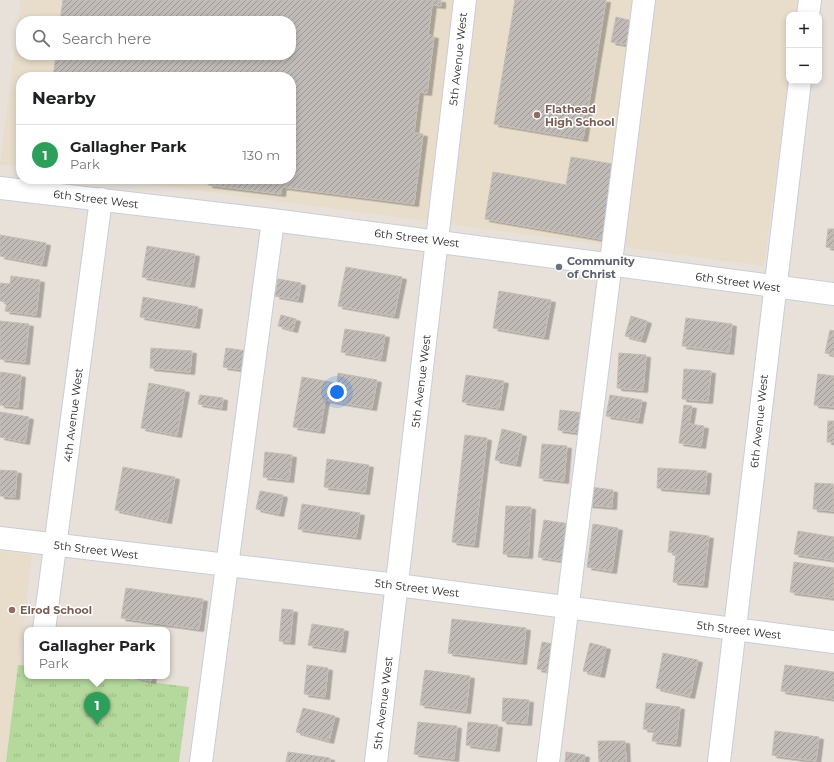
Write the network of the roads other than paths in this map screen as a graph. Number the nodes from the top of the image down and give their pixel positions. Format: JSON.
{"nodes":[{"id":1,"x":465,"y":0,"type":"edge"},
{"id":2,"x":644,"y":0,"type":"edge"},
{"id":3,"x":810,"y":0,"type":"edge"},
{"id":4,"x":808,"y":12,"type":"edge"},
{"id":5,"x":800,"y":84,"type":"edge"},
{"id":6,"x":0,"y":188,"type":"edge"},
{"id":7,"x":102,"y":199,"type":"junction"},
{"id":8,"x":273,"y":220,"type":"junction"},
{"id":9,"x":438,"y":241,"type":"junction"},
{"id":10,"x":610,"y":264,"type":"junction"},
{"id":11,"x":774,"y":287,"type":"junction"},
{"id":12,"x":834,"y":294,"type":"edge"},
{"id":13,"x":0,"y":538,"type":"edge"},
{"id":14,"x":56,"y":545,"type":"junction"},
{"id":15,"x":227,"y":565,"type":"junction"},
{"id":16,"x":397,"y":586,"type":"junction"},
{"id":17,"x":568,"y":607,"type":"junction"},
{"id":18,"x":44,"y":627,"type":"edge"},
{"id":19,"x":736,"y":630,"type":"junction"},
{"id":20,"x":834,"y":642,"type":"edge"},
{"id":21,"x":201,"y":762,"type":"edge"},
{"id":22,"x":376,"y":762,"type":"edge"},
{"id":23,"x":548,"y":762,"type":"edge"},
{"id":24,"x":719,"y":762,"type":"edge"}],
"edges":[{"from":1,"to":9,"type":"street","name":"5th Avenue West"},
{"from":2,"to":10,"type":"street"},
{"from":3,"to":4,"type":"street"},
{"from":5,"to":11,"type":"street","name":"6th Avenue West"},
{"from":6,"to":7,"type":"street","name":"6th Street West"},
{"from":7,"to":8,"type":"street","name":"6th Street West"},
{"from":7,"to":14,"type":"street","name":"4th Avenue West"},
{"from":8,"to":9,"type":"street","name":"6th Street West"},
{"from":8,"to":15,"type":"street"},
{"from":9,"to":10,"type":"street","name":"6th Street West"},
{"from":9,"to":16,"type":"street","name":"5th Avenue West"},
{"from":10,"to":11,"type":"street","name":"6th Street West"},
{"from":10,"to":17,"type":"street"},
{"from":11,"to":12,"type":"street","name":"6th Street West"},
{"from":11,"to":19,"type":"street","name":"6th Avenue West"},
{"from":13,"to":14,"type":"street","name":"5th Street West"},
{"from":14,"to":15,"type":"street","name":"5th Street West"},
{"from":14,"to":18,"type":"street","name":"4th Avenue West"},
{"from":15,"to":16,"type":"street","name":"5th Street West"},
{"from":15,"to":21,"type":"street"},
{"from":16,"to":17,"type":"street","name":"5th Street West"},
{"from":16,"to":22,"type":"street","name":"5th Avenue West"},
{"from":17,"to":19,"type":"street","name":"5th Street West"},
{"from":17,"to":23,"type":"street"},
{"from":19,"to":20,"type":"street","name":"5th Street West"},
{"from":19,"to":24,"type":"street","name":"6th Avenue West"}]}
